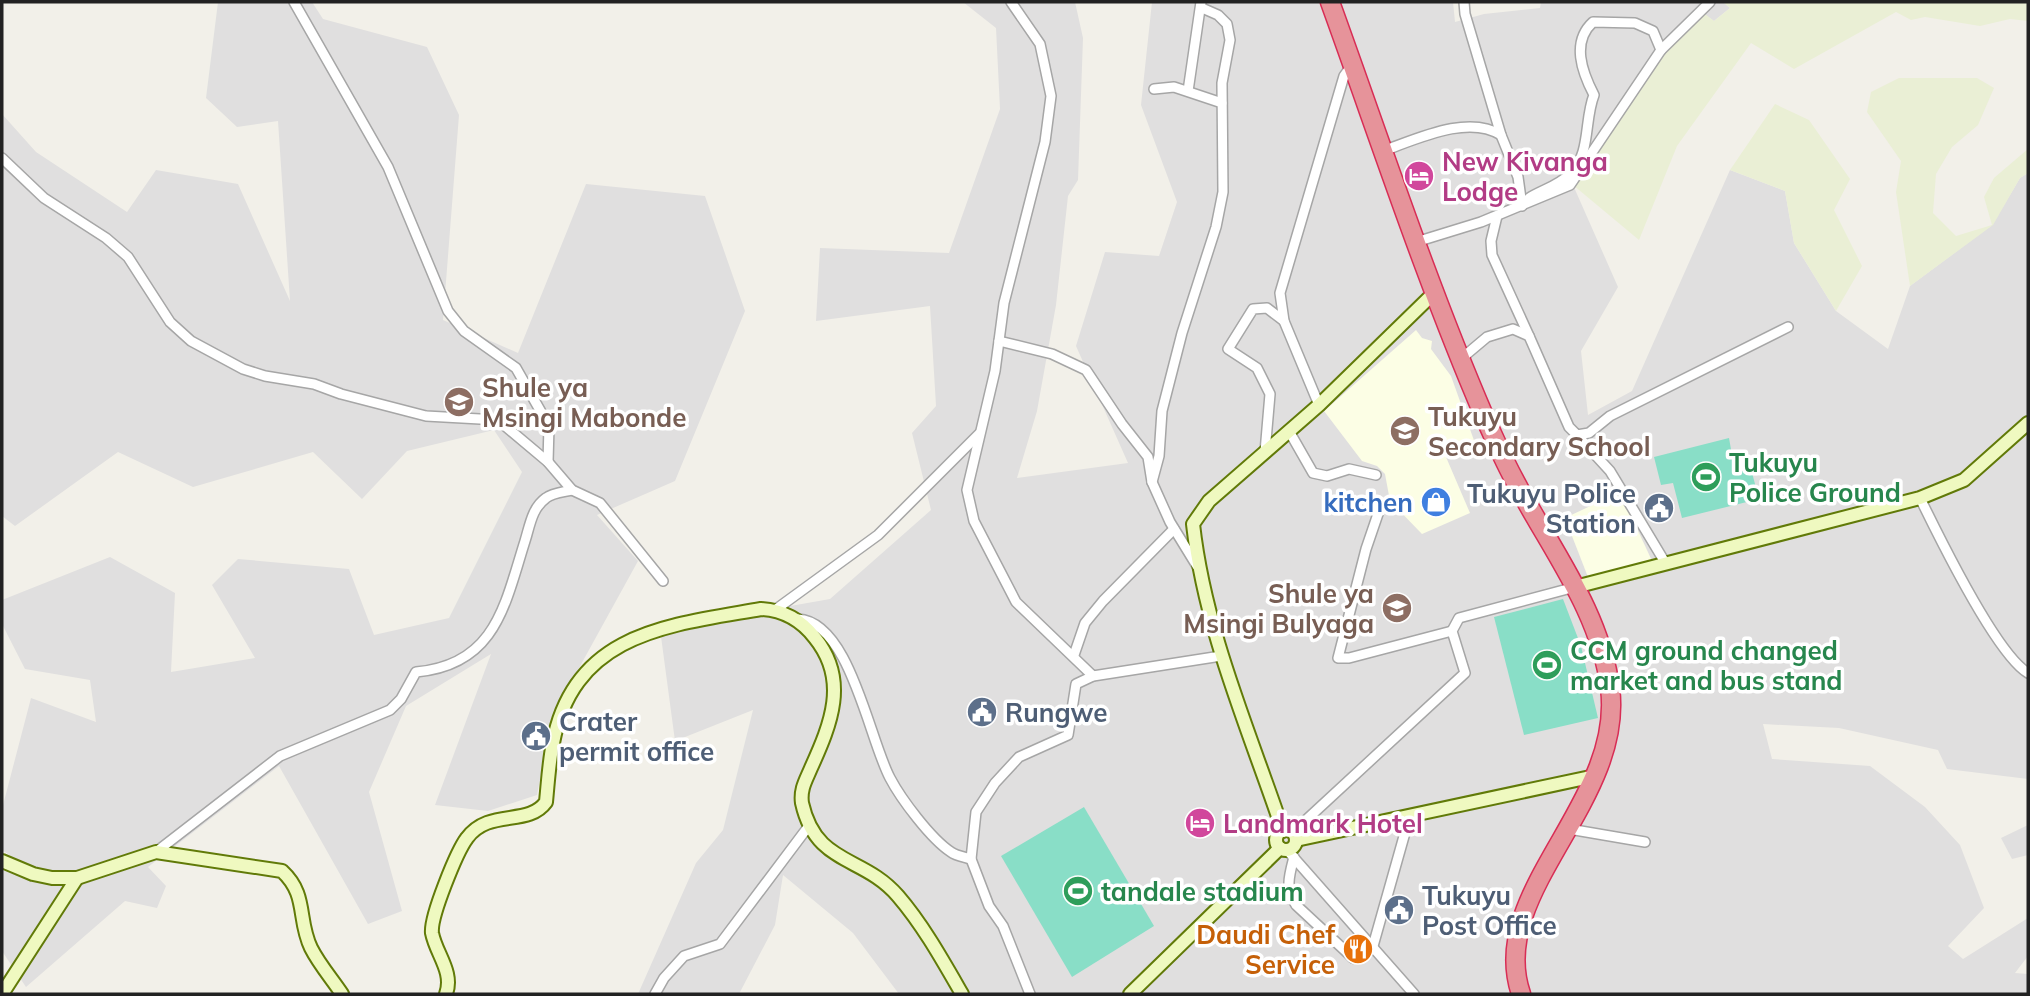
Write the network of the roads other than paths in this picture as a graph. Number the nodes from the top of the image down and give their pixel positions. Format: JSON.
{"nodes":[{"id":1,"x":294,"y":2,"type":"edge"},
{"id":2,"x":1011,"y":2,"type":"edge"},
{"id":3,"x":1330,"y":2,"type":"edge"},
{"id":4,"x":1464,"y":2,"type":"edge"},
{"id":5,"x":1710,"y":2,"type":"edge"},
{"id":6,"x":1201,"y":5,"type":"edge"},
{"id":7,"x":1661,"y":50,"type":"junction"},
{"id":8,"x":1353,"y":64,"type":"junction"},
{"id":9,"x":1154,"y":89,"type":"dead end"},
{"id":10,"x":1188,"y":91,"type":"junction"},
{"id":11,"x":1222,"y":103,"type":"junction"},
{"id":12,"x":1502,"y":135,"type":"junction"},
{"id":13,"x":1383,"y":151,"type":"junction"},
{"id":14,"x":2,"y":158,"type":"edge"},
{"id":15,"x":1522,"y":206,"type":"junction"},
{"id":16,"x":1497,"y":216,"type":"junction"},
{"id":17,"x":1416,"y":242,"type":"junction"},
{"id":18,"x":1436,"y":290,"type":"junction"},
{"id":19,"x":1284,"y":321,"type":"junction"},
{"id":20,"x":1788,"y":327,"type":"dead end"},
{"id":21,"x":1529,"y":336,"type":"junction"},
{"id":22,"x":999,"y":341,"type":"junction"},
{"id":23,"x":1462,"y":358,"type":"junction"},
{"id":24,"x":1319,"y":405,"type":"junction"},
{"id":25,"x":2028,"y":422,"type":"edge"},
{"id":26,"x":1289,"y":431,"type":"junction"},
{"id":27,"x":979,"y":434,"type":"junction"},
{"id":28,"x":1577,"y":435,"type":"junction"},
{"id":29,"x":1265,"y":452,"type":"junction"},
{"id":30,"x":548,"y":462,"type":"junction"},
{"id":31,"x":1376,"y":475,"type":"dead end"},
{"id":32,"x":1152,"y":482,"type":"junction"},
{"id":33,"x":572,"y":490,"type":"junction"},
{"id":34,"x":1920,"y":498,"type":"junction"},
{"id":35,"x":1379,"y":511,"type":"dead end"},
{"id":36,"x":1174,"y":529,"type":"junction"},
{"id":37,"x":1666,"y":564,"type":"junction"},
{"id":38,"x":1198,"y":566,"type":"junction"},
{"id":39,"x":663,"y":581,"type":"dead end"},
{"id":40,"x":1575,"y":587,"type":"junction"},
{"id":41,"x":775,"y":610,"type":"junction"},
{"id":42,"x":798,"y":619,"type":"junction"},
{"id":43,"x":1452,"y":631,"type":"junction"},
{"id":44,"x":1074,"y":655,"type":"junction"},
{"id":45,"x":1222,"y":656,"type":"junction"},
{"id":46,"x":2028,"y":673,"type":"edge"},
{"id":47,"x":1093,"y":676,"type":"junction"},
{"id":48,"x":1595,"y":776,"type":"junction"},
{"id":49,"x":1410,"y":815,"type":"junction"},
{"id":50,"x":808,"y":827,"type":"junction"},
{"id":51,"x":1569,"y":829,"type":"junction"},
{"id":52,"x":1291,"y":834,"type":"junction"},
{"id":53,"x":1645,"y":842,"type":"dead end"},
{"id":54,"x":156,"y":852,"type":"junction"},
{"id":55,"x":1287,"y":852,"type":"junction"},
{"id":56,"x":971,"y":859,"type":"junction"},
{"id":57,"x":2,"y":861,"type":"edge"},
{"id":58,"x":76,"y":878,"type":"junction"},
{"id":59,"x":1373,"y":946,"type":"junction"},
{"id":60,"x":2,"y":994,"type":"edge"},
{"id":61,"x":342,"y":994,"type":"edge"},
{"id":62,"x":446,"y":994,"type":"edge"},
{"id":63,"x":655,"y":994,"type":"edge"},
{"id":64,"x":962,"y":994,"type":"edge"},
{"id":65,"x":1030,"y":994,"type":"edge"},
{"id":66,"x":1129,"y":994,"type":"edge"},
{"id":67,"x":1415,"y":994,"type":"edge"},
{"id":68,"x":1521,"y":994,"type":"edge"}],
"edges":[{"from":1,"to":30,"type":"street"},
{"from":2,"to":22,"type":"street"},
{"from":3,"to":8,"type":"highway"},
{"from":4,"to":12,"type":"street"},
{"from":5,"to":7,"type":"street"},
{"from":6,"to":10,"type":"street"},
{"from":6,"to":11,"type":"street"},
{"from":7,"to":15,"type":"street"},
{"from":7,"to":15,"type":"street"},
{"from":8,"to":13,"type":"highway"},
{"from":8,"to":19,"type":"street"},
{"from":9,"to":10,"type":"street"},
{"from":10,"to":11,"type":"street"},
{"from":11,"to":32,"type":"street"},
{"from":12,"to":13,"type":"street"},
{"from":12,"to":15,"type":"street"},
{"from":13,"to":17,"type":"highway"},
{"from":14,"to":30,"type":"street"},
{"from":15,"to":16,"type":"street"},
{"from":16,"to":17,"type":"street"},
{"from":16,"to":21,"type":"street"},
{"from":17,"to":18,"type":"highway"},
{"from":18,"to":23,"type":"highway"},
{"from":18,"to":24,"type":"main road"},
{"from":19,"to":24,"type":"street"},
{"from":19,"to":29,"type":"street"},
{"from":20,"to":28,"type":"street"},
{"from":21,"to":23,"type":"street"},
{"from":21,"to":28,"type":"street"},
{"from":22,"to":27,"type":"street"},
{"from":22,"to":32,"type":"street"},
{"from":23,"to":40,"type":"highway"},
{"from":24,"to":26,"type":"main road"},
{"from":25,"to":34,"type":"main road"},
{"from":26,"to":29,"type":"main road"},
{"from":26,"to":31,"type":"street"},
{"from":27,"to":41,"type":"street"},
{"from":27,"to":44,"type":"street"},
{"from":28,"to":37,"type":"street"},
{"from":29,"to":38,"type":"main road"},
{"from":30,"to":33,"type":"street"},
{"from":32,"to":36,"type":"street"},
{"from":33,"to":39,"type":"street"},
{"from":33,"to":54,"type":"street"},
{"from":34,"to":37,"type":"main road"},
{"from":34,"to":46,"type":"street"},
{"from":35,"to":43,"type":"street"},
{"from":36,"to":38,"type":"street"},
{"from":36,"to":44,"type":"street"},
{"from":37,"to":40,"type":"main road"},
{"from":38,"to":45,"type":"main road"},
{"from":40,"to":43,"type":"street"},
{"from":40,"to":48,"type":"highway"},
{"from":41,"to":42,"type":"main road"},
{"from":41,"to":62,"type":"main road"},
{"from":42,"to":50,"type":"main road"},
{"from":42,"to":56,"type":"street"},
{"from":43,"to":52,"type":"street"},
{"from":44,"to":47,"type":"street"},
{"from":45,"to":47,"type":"street"},
{"from":45,"to":52,"type":"main road"},
{"from":47,"to":56,"type":"street"},
{"from":48,"to":49,"type":"main road"},
{"from":48,"to":51,"type":"highway"},
{"from":49,"to":52,"type":"main road"},
{"from":49,"to":59,"type":"street"},
{"from":50,"to":63,"type":"street"},
{"from":50,"to":64,"type":"main road"},
{"from":51,"to":53,"type":"street"},
{"from":51,"to":68,"type":"highway"},
{"from":52,"to":55,"type":"main road"},
{"from":54,"to":58,"type":"main road"},
{"from":54,"to":61,"type":"main road"},
{"from":55,"to":59,"type":"street"},
{"from":55,"to":59,"type":"street"},
{"from":55,"to":66,"type":"main road"},
{"from":56,"to":65,"type":"street"},
{"from":57,"to":58,"type":"main road"},
{"from":58,"to":60,"type":"main road"},
{"from":59,"to":67,"type":"street"}]}
